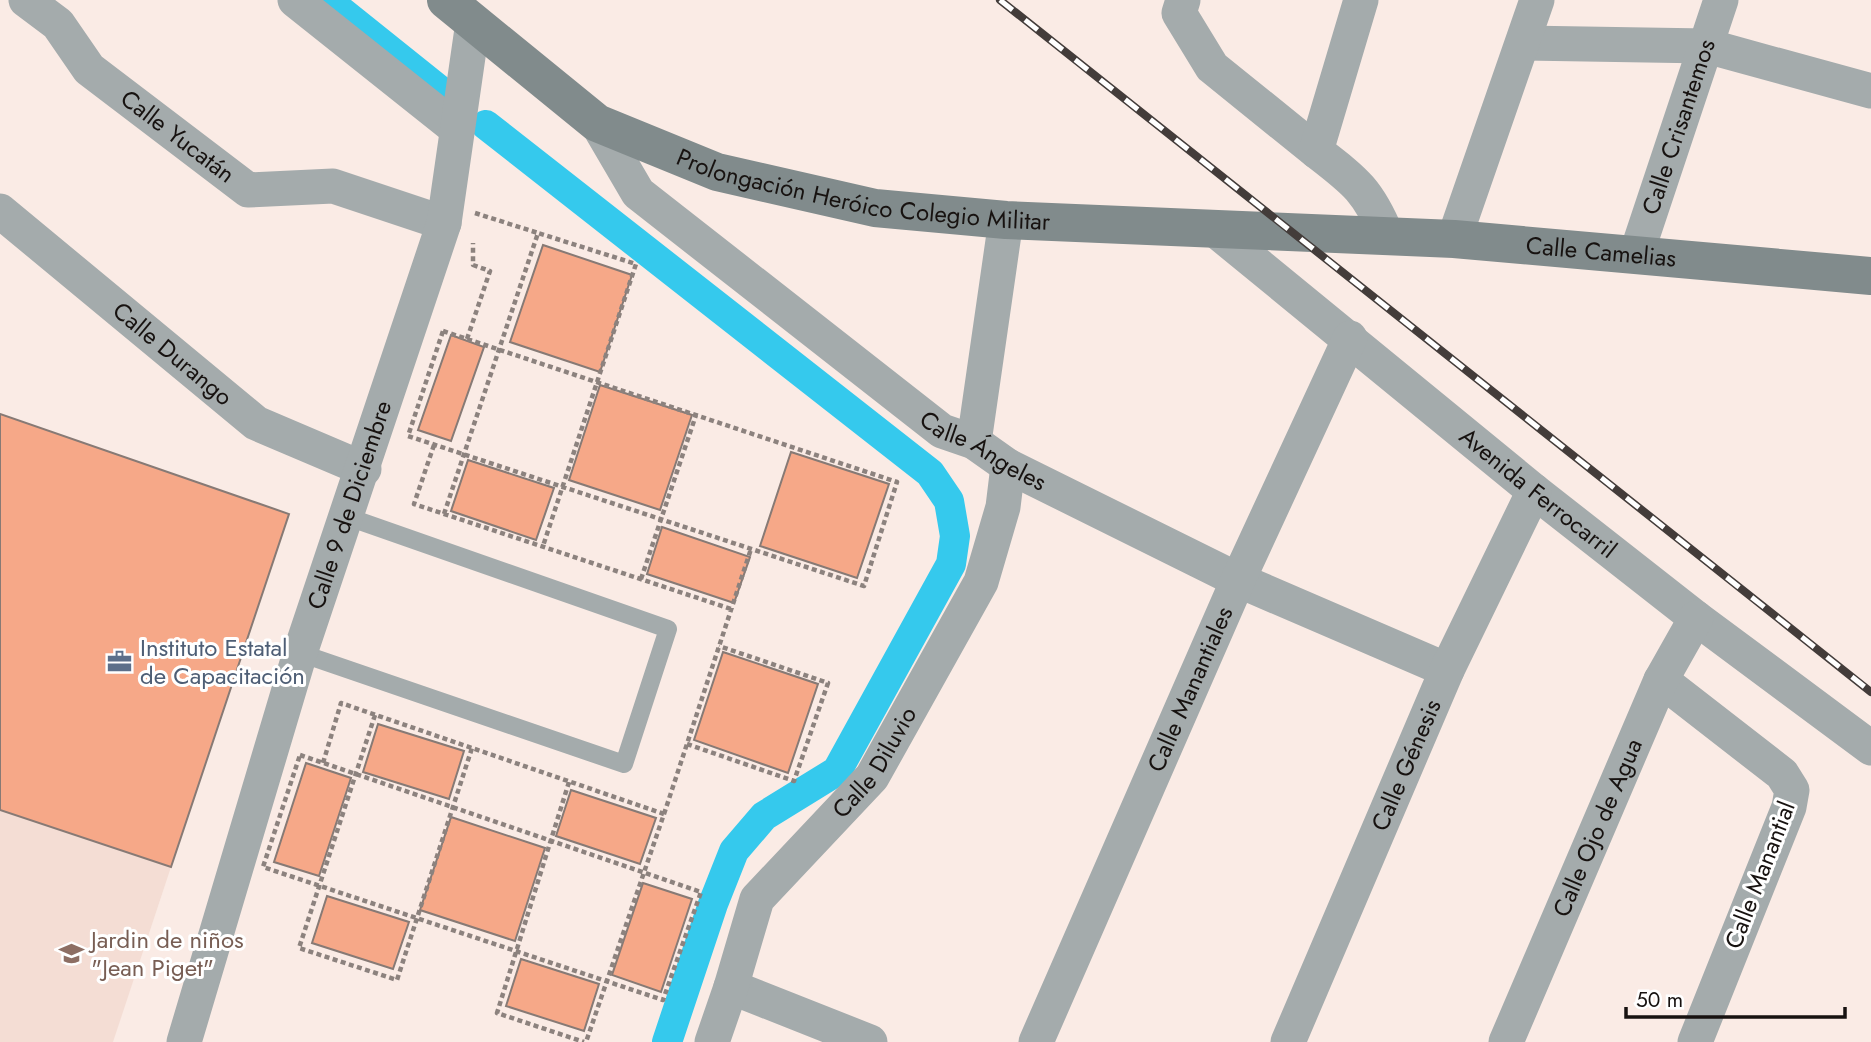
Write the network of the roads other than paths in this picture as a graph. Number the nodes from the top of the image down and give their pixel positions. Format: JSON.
{"nodes":[{"id":1,"x":26,"y":0,"type":"edge"},
{"id":2,"x":295,"y":0,"type":"edge"},
{"id":3,"x":1361,"y":0,"type":"edge"},
{"id":4,"x":1538,"y":0,"type":"edge"},
{"id":5,"x":1721,"y":0,"type":"edge"},
{"id":6,"x":1181,"y":6,"type":"edge"},
{"id":7,"x":460,"y":11,"type":"edge"},
{"id":8,"x":1523,"y":43,"type":"junction"},
{"id":9,"x":1707,"y":46,"type":"junction"},
{"id":10,"x":1871,"y":92,"type":"edge"},
{"id":11,"x":597,"y":123,"type":"junction"},
{"id":12,"x":457,"y":129,"type":"junction"},
{"id":13,"x":1316,"y":151,"type":"junction"},
{"id":14,"x":0,"y":211,"type":"edge"},
{"id":15,"x":459,"y":218,"type":"junction"},
{"id":16,"x":1006,"y":220,"type":"junction"},
{"id":17,"x":1214,"y":229,"type":"junction"},
{"id":18,"x":1333,"y":234,"type":"joint"},
{"id":19,"x":1387,"y":236,"type":"junction"},
{"id":20,"x":1454,"y":239,"type":"junction"},
{"id":21,"x":1636,"y":255,"type":"junction"},
{"id":22,"x":1871,"y":276,"type":"edge"},
{"id":23,"x":1350,"y":338,"type":"junction"},
{"id":24,"x":974,"y":442,"type":"junction"},
{"id":25,"x":1008,"y":466,"type":"junction"},
{"id":26,"x":364,"y":468,"type":"junction"},
{"id":27,"x":1534,"y":491,"type":"junction"},
{"id":28,"x":348,"y":517,"type":"junction"},
{"id":29,"x":1238,"y":580,"type":"junction"},
{"id":30,"x":1696,"y":618,"type":"junction"},
{"id":31,"x":300,"y":653,"type":"junction"},
{"id":32,"x":1447,"y":670,"type":"junction"},
{"id":33,"x":1661,"y":680,"type":"junction"},
{"id":34,"x":1871,"y":748,"type":"edge"},
{"id":35,"x":731,"y":987,"type":"junction"},
{"id":36,"x":184,"y":1042,"type":"edge"},
{"id":37,"x":712,"y":1042,"type":"edge"},
{"id":38,"x":870,"y":1042,"type":"edge"},
{"id":39,"x":1036,"y":1042,"type":"edge"},
{"id":40,"x":1288,"y":1042,"type":"edge"},
{"id":41,"x":1506,"y":1042,"type":"edge"},
{"id":42,"x":1695,"y":1042,"type":"edge"}],
"edges":[{"from":1,"to":15,"type":"street","name":"Calle Yucatán"},
{"from":2,"to":12,"type":"street"},
{"from":3,"to":13,"type":"street"},
{"from":4,"to":8,"type":"street"},
{"from":5,"to":9,"type":"street","name":"Calle Crisantemos"},
{"from":6,"to":13,"type":"street"},
{"from":7,"to":11,"type":"street","name":"Prolongación Heróico Colegio Militar"},
{"from":7,"to":12,"type":"street","name":"Calle 9 de Diciembre"},
{"from":8,"to":9,"type":"street"},
{"from":8,"to":20,"type":"street"},
{"from":9,"to":10,"type":"street"},
{"from":9,"to":21,"type":"street","name":"Calle Crisantemos"},
{"from":11,"to":16,"type":"street","name":"Prolongación Heróico Colegio Militar"},
{"from":11,"to":24,"type":"street","name":"Calle Ángeles"},
{"from":12,"to":15,"type":"street","name":"Calle 9 de Diciembre"},
{"from":13,"to":19,"type":"street"},
{"from":14,"to":26,"type":"street","name":"Calle Durango"},
{"from":15,"to":26,"type":"street","name":"Calle 9 de Diciembre"},
{"from":16,"to":17,"type":"street","name":"Prolongación Heróico Colegio Militar"},
{"from":16,"to":24,"type":"street"},
{"from":17,"to":18,"type":"street","name":"Prolongación Heróico Colegio Militar"},
{"from":17,"to":23,"type":"street","name":"Avenida Ferrocarril"},
{"from":18,"to":19,"type":"street","name":"Calle Camelias"},
{"from":19,"to":20,"type":"street","name":"Calle Camelias"},
{"from":20,"to":21,"type":"street","name":"Calle Camelias"},
{"from":21,"to":22,"type":"street","name":"Calle Camelias"},
{"from":23,"to":27,"type":"street","name":"Avenida Ferrocarril"},
{"from":23,"to":29,"type":"street","name":"Calle Manantiales"},
{"from":24,"to":25,"type":"street","name":"Calle Ángeles"},
{"from":25,"to":29,"type":"street","name":"Calle Ángeles"},
{"from":25,"to":35,"type":"street","name":"Calle Diluvio"},
{"from":26,"to":28,"type":"street","name":"Calle 9 de Diciembre"},
{"from":27,"to":30,"type":"street","name":"Avenida Ferrocarril"},
{"from":27,"to":32,"type":"street","name":"Calle Génesis"},
{"from":28,"to":31,"type":"street","name":"Calle 9 de Diciembre"},
{"from":28,"to":31,"type":"lane"},
{"from":29,"to":32,"type":"street","name":"Calle Ángeles"},
{"from":29,"to":39,"type":"street","name":"Calle Manantiales"},
{"from":30,"to":33,"type":"street","name":"Calle Ojo de Agua"},
{"from":30,"to":34,"type":"street","name":"Avenida Ferrocarril"},
{"from":31,"to":36,"type":"street","name":"Calle 9 de Diciembre"},
{"from":32,"to":40,"type":"street","name":"Calle Génesis"},
{"from":33,"to":41,"type":"street","name":"Calle Ojo de Agua"},
{"from":33,"to":42,"type":"street","name":"Calle Manantial"},
{"from":35,"to":37,"type":"street","name":"Calle Diluvio"},
{"from":35,"to":38,"type":"street"}]}
